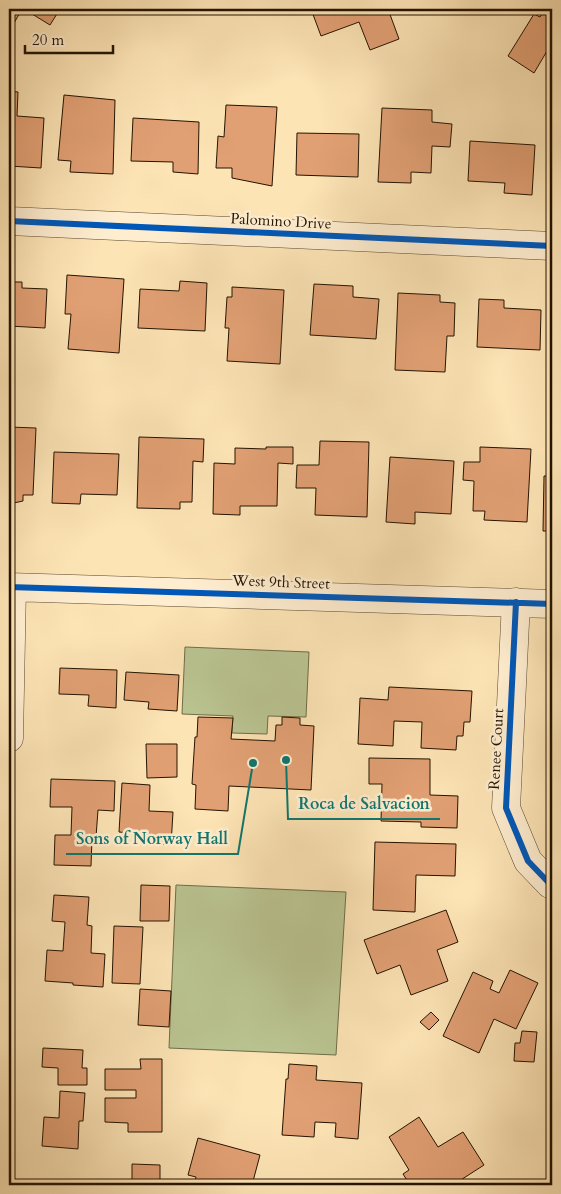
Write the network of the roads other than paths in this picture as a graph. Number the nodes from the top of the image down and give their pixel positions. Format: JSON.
{"nodes":[{"id":1,"x":9,"y":221,"type":"edge"},
{"id":2,"x":552,"y":246,"type":"edge"},
{"id":3,"x":10,"y":587,"type":"edge"},
{"id":4,"x":516,"y":602,"type":"junction"},
{"id":5,"x":552,"y":604,"type":"edge"},
{"id":6,"x":9,"y":738,"type":"edge"},
{"id":7,"x":550,"y":884,"type":"dead end"}],
"edges":[{"from":1,"to":2,"type":"street","name":"Palomino Drive"},
{"from":3,"to":4,"type":"street","name":"West 9th Street"},
{"from":3,"to":6,"type":"street"},
{"from":4,"to":5,"type":"street","name":"West 9th Street"},
{"from":4,"to":7,"type":"street","name":"Renee Court"}]}
